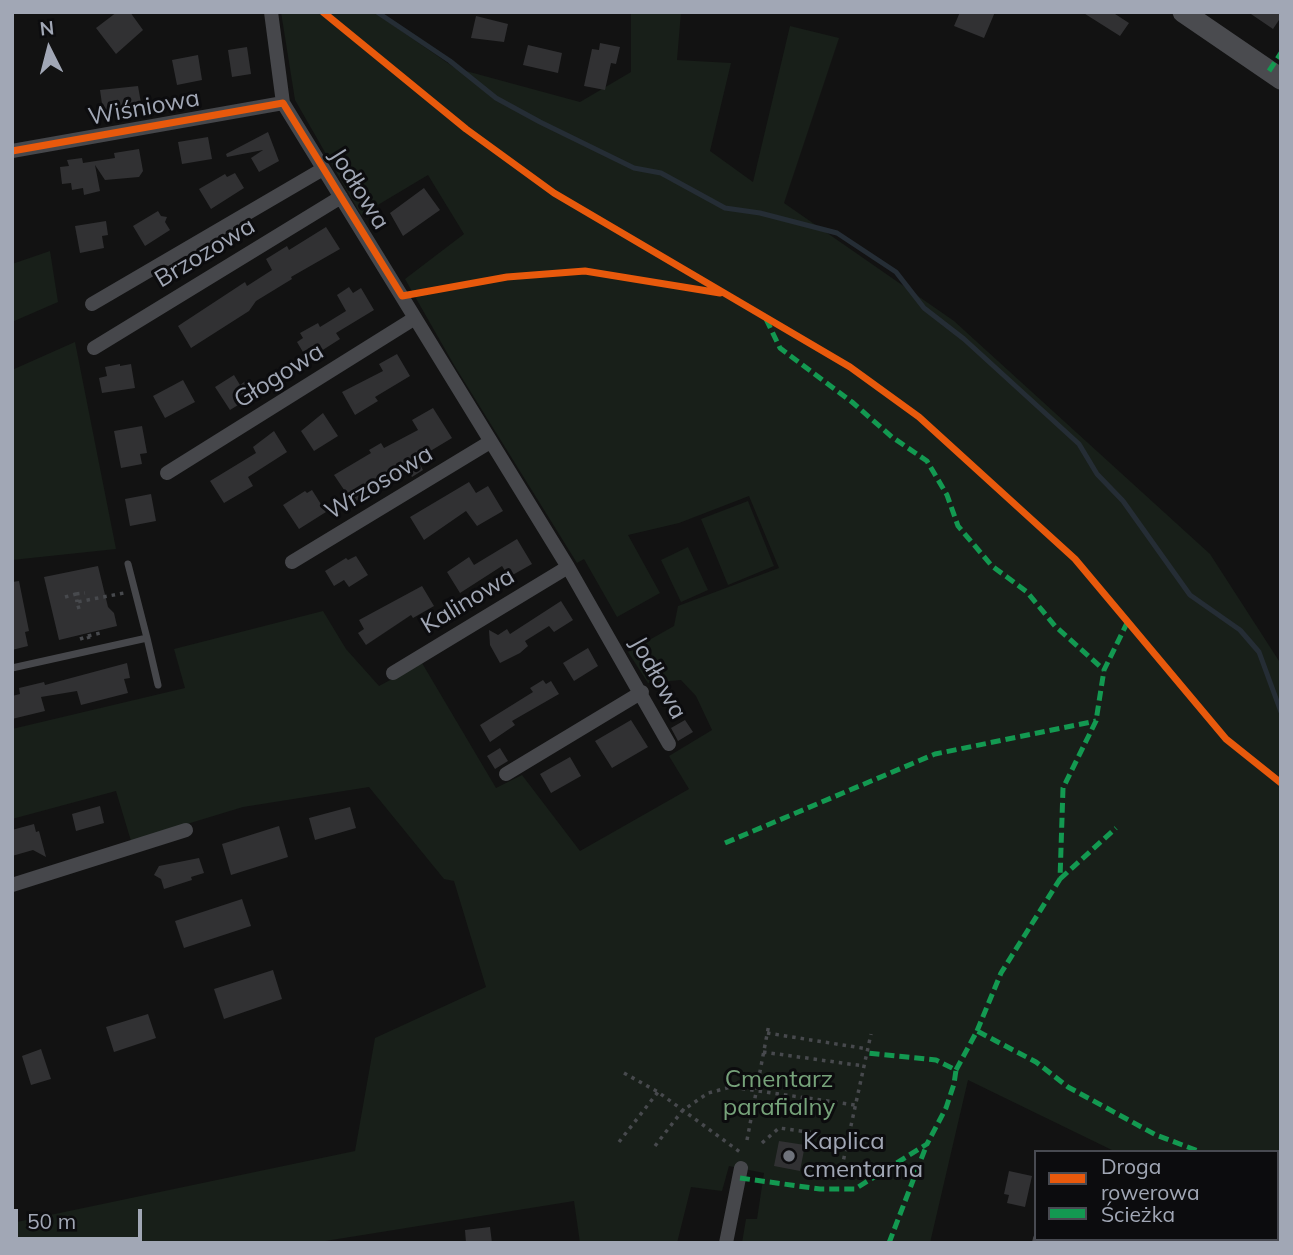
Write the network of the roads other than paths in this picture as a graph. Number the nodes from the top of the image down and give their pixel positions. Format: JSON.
{"nodes":[{"id":1,"x":271,"y":12,"type":"edge"},
{"id":2,"x":1183,"y":12,"type":"edge"},
{"id":3,"x":1281,"y":79,"type":"edge"},
{"id":4,"x":283,"y":103,"type":"junction"},
{"id":5,"x":12,"y":150,"type":"edge"},
{"id":6,"x":323,"y":169,"type":"junction"},
{"id":7,"x":341,"y":197,"type":"junction"},
{"id":8,"x":92,"y":304,"type":"dead end"},
{"id":9,"x":415,"y":317,"type":"junction"},
{"id":10,"x":94,"y":348,"type":"dead end"},
{"id":11,"x":490,"y":442,"type":"junction"},
{"id":12,"x":167,"y":473,"type":"dead end"},
{"id":13,"x":292,"y":562,"type":"dead end"},
{"id":14,"x":128,"y":564,"type":"dead end"},
{"id":15,"x":568,"y":567,"type":"junction"},
{"id":16,"x":147,"y":638,"type":"junction"},
{"id":17,"x":12,"y":668,"type":"edge"},
{"id":18,"x":393,"y":673,"type":"dead end"},
{"id":19,"x":158,"y":685,"type":"dead end"},
{"id":20,"x":642,"y":692,"type":"junction"},
{"id":21,"x":669,"y":744,"type":"dead end"},
{"id":22,"x":506,"y":774,"type":"dead end"},
{"id":23,"x":186,"y":830,"type":"dead end"},
{"id":24,"x":12,"y":885,"type":"edge"},
{"id":25,"x":742,"y":1161,"type":"road end"},
{"id":26,"x":726,"y":1243,"type":"edge"}],
"edges":[{"from":1,"to":4,"type":"street","name":"Jodłowa"},
{"from":2,"to":3,"type":"street"},
{"from":4,"to":5,"type":"street","name":"Wiśniowa"},
{"from":4,"to":6,"type":"street","name":"Jodłowa"},
{"from":6,"to":7,"type":"street","name":"Jodłowa"},
{"from":6,"to":8,"type":"street","name":"Brzozowa"},
{"from":7,"to":9,"type":"street","name":"Jodłowa"},
{"from":7,"to":10,"type":"street","name":"Brzozowa"},
{"from":9,"to":11,"type":"street","name":"Jodłowa"},
{"from":9,"to":12,"type":"street","name":"Głogowa"},
{"from":11,"to":13,"type":"street","name":"Wrzosowa"},
{"from":11,"to":15,"type":"street","name":"Jodłowa"},
{"from":14,"to":16,"type":"lane"},
{"from":15,"to":18,"type":"street","name":"Kalinowa"},
{"from":15,"to":20,"type":"street","name":"Jodłowa"},
{"from":16,"to":17,"type":"lane"},
{"from":16,"to":19,"type":"lane"},
{"from":20,"to":21,"type":"street","name":"Jodłowa"},
{"from":20,"to":22,"type":"street"},
{"from":23,"to":24,"type":"street"},
{"from":25,"to":26,"type":"street"}]}
